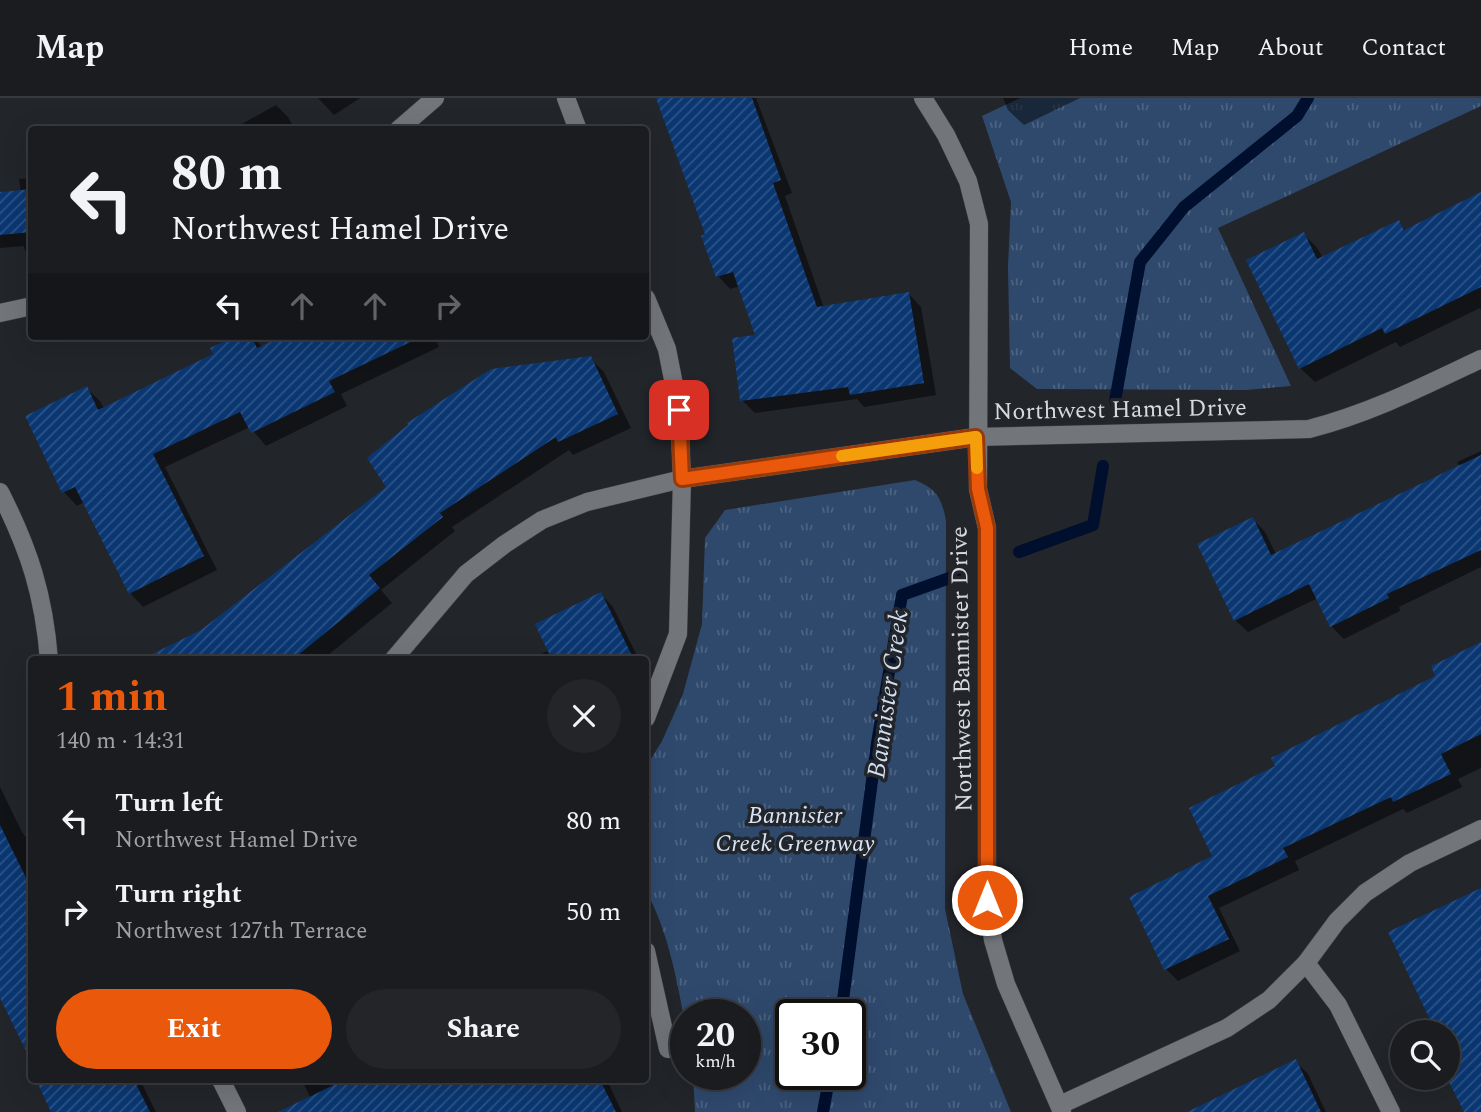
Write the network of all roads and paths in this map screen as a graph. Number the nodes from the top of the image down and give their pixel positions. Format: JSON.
{"nodes":[{"id":1,"x":435,"y":98,"type":"edge"},
{"id":2,"x":566,"y":98,"type":"edge"},
{"id":3,"x":923,"y":98,"type":"edge"},
{"id":4,"x":403,"y":126,"type":"edge"},
{"id":5,"x":576,"y":126,"type":"edge"},
{"id":6,"x":649,"y":305,"type":"edge"},
{"id":7,"x":28,"y":307,"type":"edge"},
{"id":8,"x":0,"y":313,"type":"edge"},
{"id":9,"x":1481,"y":359,"type":"edge"},
{"id":10,"x":976,"y":437,"type":"junction"},
{"id":11,"x":682,"y":479,"type":"junction"},
{"id":12,"x":0,"y":492,"type":"edge"},
{"id":13,"x":48,"y":656,"type":"edge"},
{"id":14,"x":396,"y":656,"type":"edge"},
{"id":15,"x":649,"y":710,"type":"edge"},
{"id":16,"x":1481,"y":829,"type":"edge"},
{"id":17,"x":1306,"y":963,"type":"junction"},
{"id":18,"x":649,"y":964,"type":"edge"},
{"id":19,"x":668,"y":1049,"type":"dead end"},
{"id":20,"x":222,"y":1083,"type":"edge"},
{"id":21,"x":1061,"y":1108,"type":"edge"},
{"id":22,"x":237,"y":1112,"type":"edge"},
{"id":23,"x":1391,"y":1112,"type":"edge"}],
"edges":[{"from":1,"to":4,"type":"street"},
{"from":2,"to":5,"type":"street"},
{"from":3,"to":10,"type":"street","name":"Northwest Bannister Drive"},
{"from":6,"to":11,"type":"street"},
{"from":7,"to":8,"type":"street"},
{"from":9,"to":10,"type":"street","name":"Northwest Hamel Drive"},
{"from":10,"to":11,"type":"street","name":"Northwest Hamel Drive"},
{"from":10,"to":21,"type":"street","name":"Northwest Bannister Drive"},
{"from":11,"to":14,"type":"street","name":"Northwest Hamel Drive"},
{"from":11,"to":15,"type":"street"},
{"from":12,"to":13,"type":"street"},
{"from":16,"to":17,"type":"street"},
{"from":17,"to":21,"type":"street"},
{"from":17,"to":23,"type":"street"},
{"from":18,"to":19,"type":"street"},
{"from":20,"to":22,"type":"street"}]}
